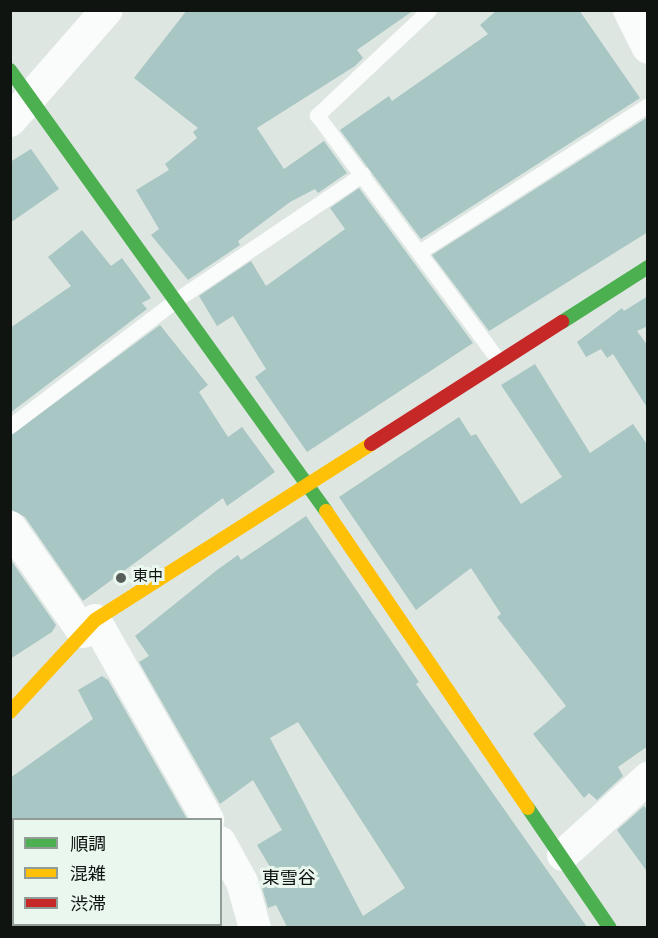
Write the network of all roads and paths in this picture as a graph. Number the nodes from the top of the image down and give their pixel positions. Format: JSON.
{"nodes":[{"id":1,"x":107,"y":10,"type":"edge"},
{"id":2,"x":429,"y":10,"type":"edge"},
{"id":3,"x":629,"y":10,"type":"edge"},
{"id":4,"x":648,"y":48,"type":"edge"},
{"id":5,"x":10,"y":70,"type":"edge"},
{"id":6,"x":648,"y":105,"type":"edge"},
{"id":7,"x":21,"y":110,"type":"edge"},
{"id":8,"x":363,"y":174,"type":"junction"},
{"id":9,"x":419,"y":252,"type":"junction"},
{"id":10,"x":648,"y":267,"type":"edge"},
{"id":11,"x":176,"y":300,"type":"junction"},
{"id":12,"x":498,"y":360,"type":"junction"},
{"id":13,"x":10,"y":426,"type":"edge"},
{"id":14,"x":307,"y":484,"type":"junction"},
{"id":15,"x":10,"y":526,"type":"edge"},
{"id":16,"x":89,"y":626,"type":"junction"},
{"id":17,"x":10,"y":712,"type":"edge"},
{"id":18,"x":648,"y":778,"type":"edge"},
{"id":19,"x":207,"y":818,"type":"edge"},
{"id":20,"x":222,"y":850,"type":"edge"},
{"id":21,"x":562,"y":855,"type":"junction"},
{"id":22,"x":232,"y":887,"type":"edge"},
{"id":23,"x":255,"y":927,"type":"edge"},
{"id":24,"x":610,"y":927,"type":"edge"}],
"edges":[{"from":1,"to":7,"type":"street"},
{"from":2,"to":8,"type":"lane"},
{"from":3,"to":4,"type":"street"},
{"from":5,"to":7,"type":"street"},
{"from":6,"to":9,"type":"lane"},
{"from":7,"to":11,"type":"street"},
{"from":8,"to":9,"type":"lane"},
{"from":8,"to":11,"type":"lane"},
{"from":9,"to":12,"type":"lane"},
{"from":10,"to":12,"type":"street"},
{"from":11,"to":13,"type":"lane"},
{"from":11,"to":14,"type":"street"},
{"from":12,"to":14,"type":"street"},
{"from":14,"to":16,"type":"street"},
{"from":14,"to":21,"type":"street"},
{"from":15,"to":16,"type":"street"},
{"from":16,"to":17,"type":"street"},
{"from":16,"to":19,"type":"street"},
{"from":18,"to":21,"type":"street"},
{"from":20,"to":22,"type":"street"},
{"from":21,"to":24,"type":"street"},
{"from":22,"to":23,"type":"street"}]}
